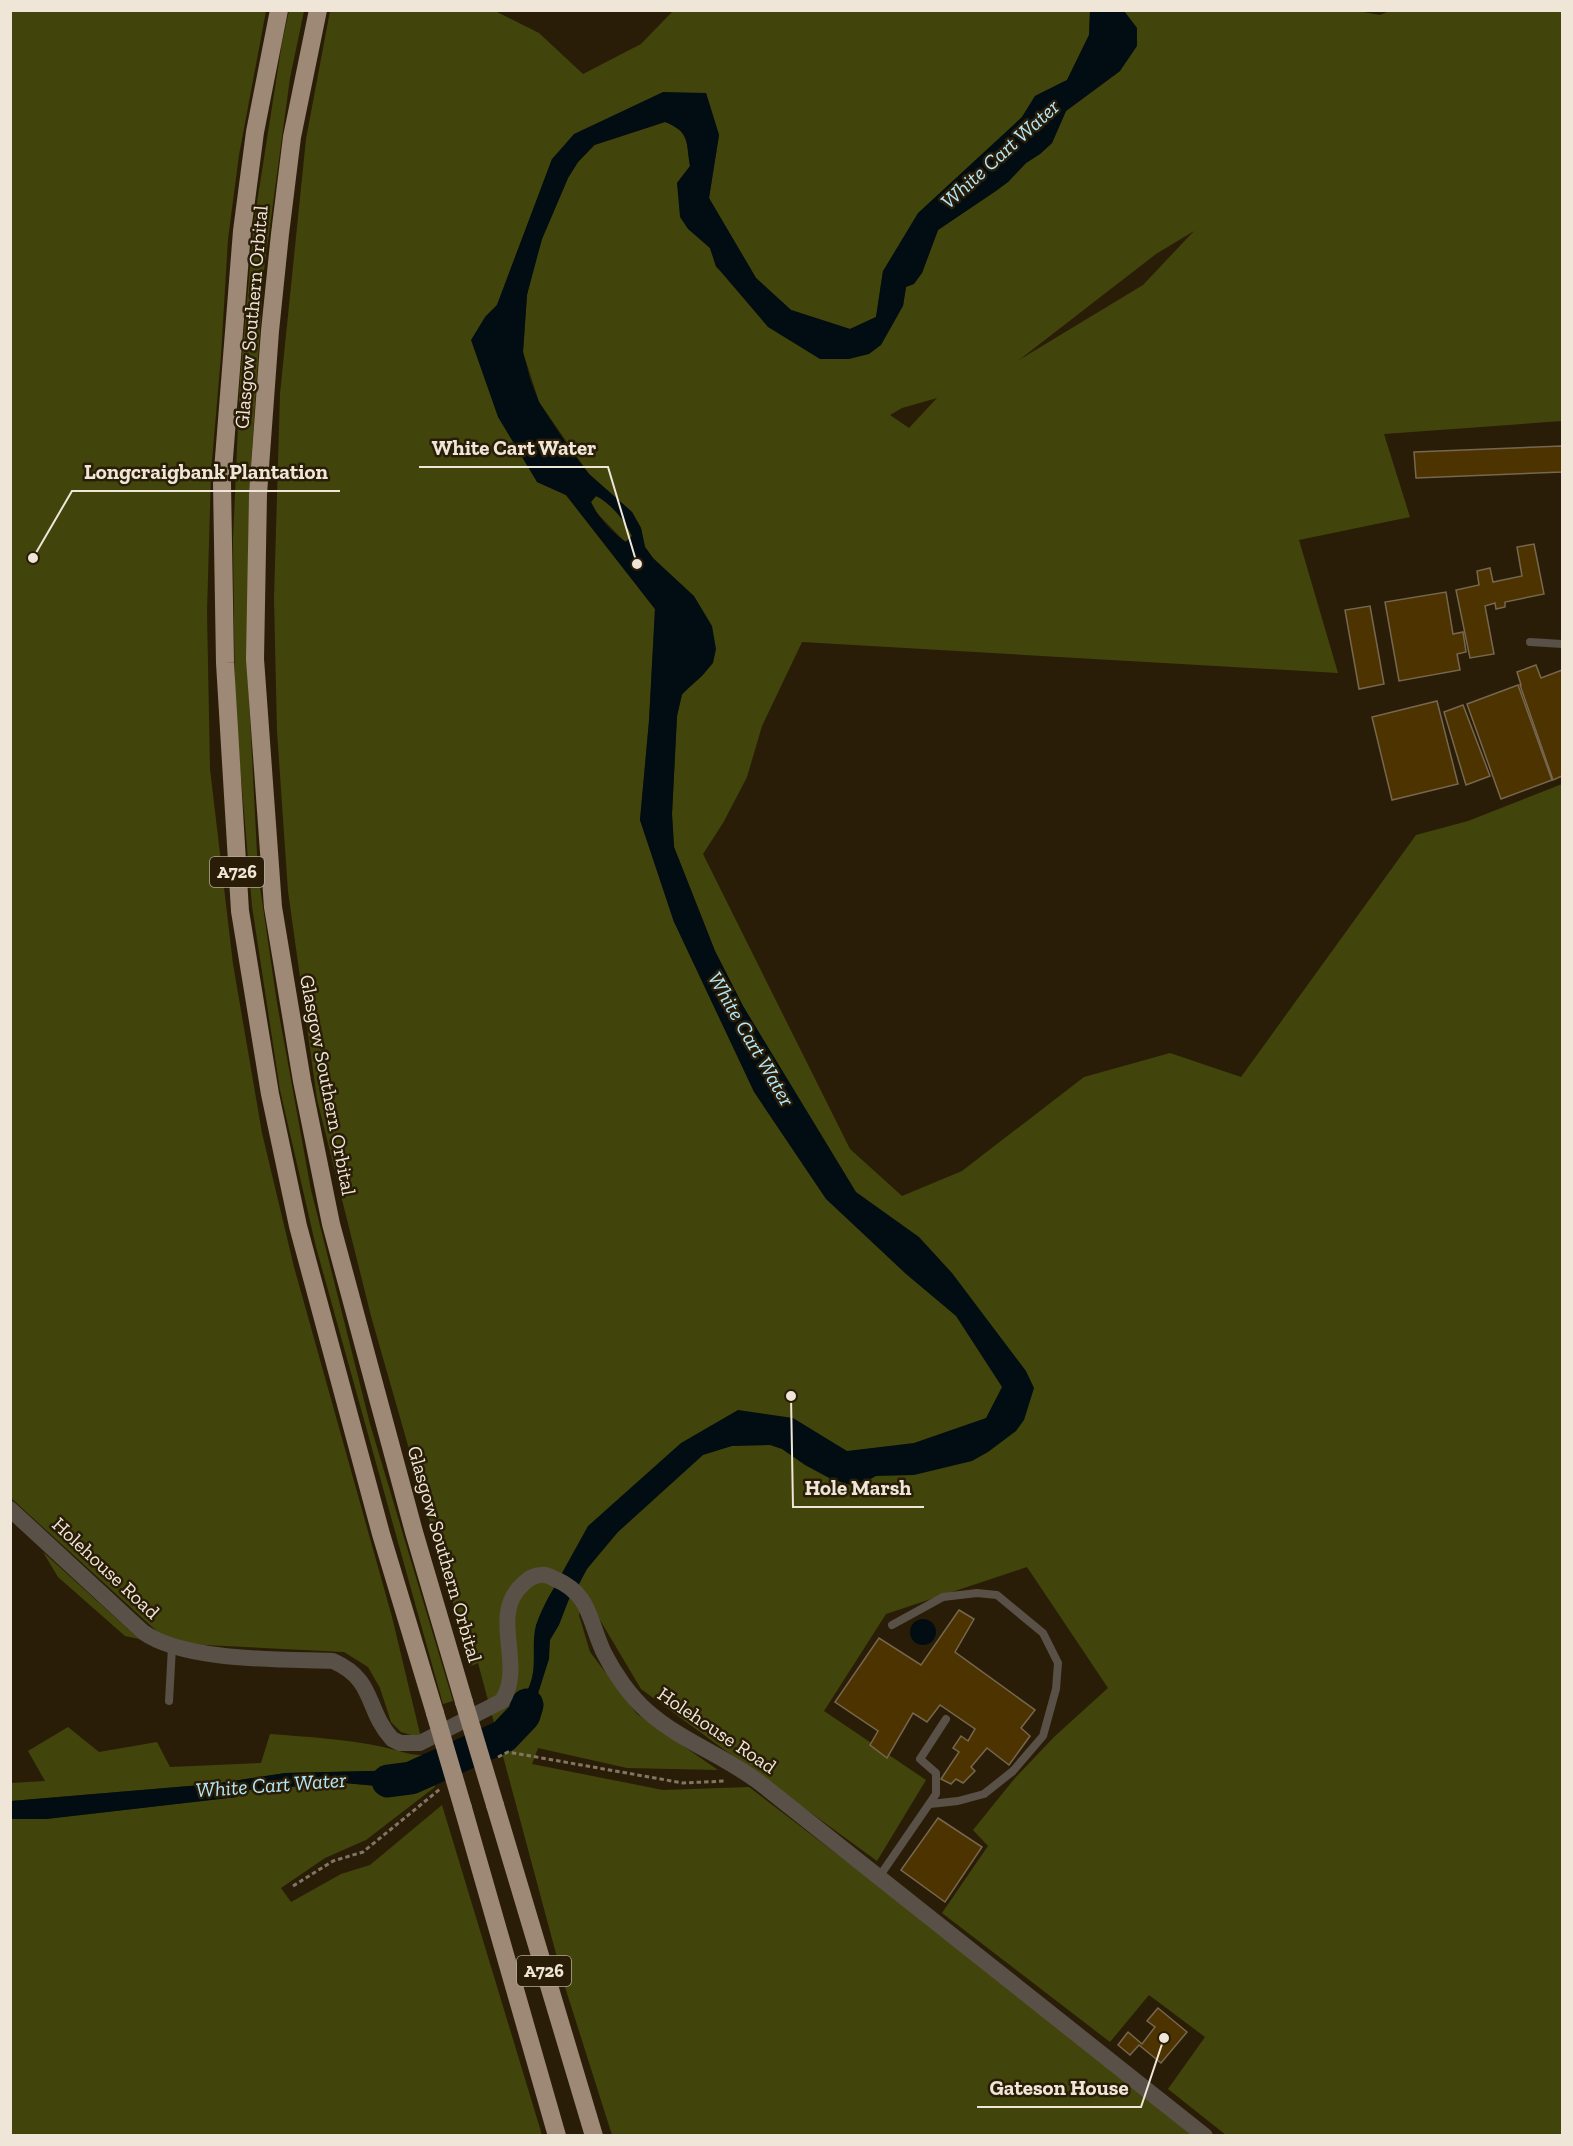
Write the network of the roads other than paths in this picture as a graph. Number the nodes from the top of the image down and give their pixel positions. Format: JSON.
{"nodes":[{"id":1,"x":279,"y":10,"type":"edge"},
{"id":2,"x":318,"y":10,"type":"edge"},
{"id":3,"x":1530,"y":642,"type":"dead end"},
{"id":4,"x":1563,"y":644,"type":"edge"},
{"id":5,"x":10,"y":1509,"type":"edge"},
{"id":6,"x":891,"y":1625,"type":"dead end"},
{"id":7,"x":172,"y":1647,"type":"junction"},
{"id":8,"x":169,"y":1701,"type":"dead end"},
{"id":9,"x":946,"y":1719,"type":"dead end"},
{"id":10,"x":930,"y":1804,"type":"junction"},
{"id":11,"x":879,"y":1877,"type":"junction"},
{"id":12,"x":557,"y":2136,"type":"edge"},
{"id":13,"x":594,"y":2136,"type":"edge"},
{"id":14,"x":1205,"y":2136,"type":"edge"}],
"edges":[{"from":1,"to":12,"type":"highway","name":"Glasgow Southern Orbital","number":"A726","bridge":true},
{"from":2,"to":13,"type":"highway","name":"Glasgow Southern Orbital","number":"A726","bridge":true},
{"from":3,"to":4,"type":"lane"},
{"from":5,"to":7,"type":"street","name":"Holehouse Road"},
{"from":6,"to":10,"type":"lane"},
{"from":7,"to":8,"type":"lane"},
{"from":7,"to":11,"type":"street","name":"Holehouse Road"},
{"from":9,"to":10,"type":"lane"},
{"from":10,"to":11,"type":"lane"},
{"from":11,"to":14,"type":"street","name":"Holehouse Road"}]}
